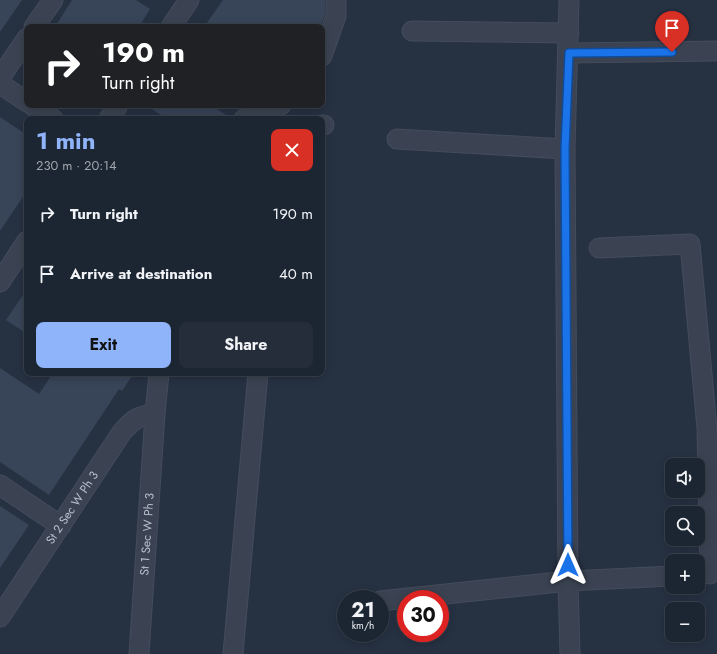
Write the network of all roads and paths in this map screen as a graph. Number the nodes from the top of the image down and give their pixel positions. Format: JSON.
{"nodes":[{"id":1,"x":53,"y":0,"type":"edge"},
{"id":2,"x":189,"y":0,"type":"edge"},
{"id":3,"x":336,"y":0,"type":"edge"},
{"id":4,"x":569,"y":0,"type":"edge"},
{"id":5,"x":36,"y":24,"type":"edge"},
{"id":6,"x":173,"y":24,"type":"edge"},
{"id":7,"x":412,"y":31,"type":"dead end"},
{"id":8,"x":569,"y":34,"type":"junction"},
{"id":9,"x":24,"y":42,"type":"edge"},
{"id":10,"x":325,"y":47,"type":"edge"},
{"id":11,"x":717,"y":51,"type":"edge"},
{"id":12,"x":569,"y":53,"type":"junction"},
{"id":13,"x":0,"y":78,"type":"edge"},
{"id":14,"x":0,"y":84,"type":"edge"},
{"id":15,"x":24,"y":100,"type":"edge"},
{"id":16,"x":36,"y":108,"type":"edge"},
{"id":17,"x":273,"y":108,"type":"edge"},
{"id":18,"x":48,"y":116,"type":"edge"},
{"id":19,"x":251,"y":116,"type":"edge"},
{"id":20,"x":398,"y":139,"type":"dead end"},
{"id":21,"x":565,"y":149,"type":"junction"},
{"id":22,"x":24,"y":246,"type":"edge"},
{"id":23,"x":599,"y":248,"type":"dead end"},
{"id":24,"x":0,"y":282,"type":"edge"},
{"id":25,"x":159,"y":376,"type":"edge"},
{"id":26,"x":258,"y":376,"type":"edge"},
{"id":27,"x":155,"y":414,"type":"junction"},
{"id":28,"x":0,"y":485,"type":"edge"},
{"id":29,"x":61,"y":526,"type":"junction"},
{"id":30,"x":708,"y":574,"type":"edge"},
{"id":31,"x":665,"y":576,"type":"edge"},
{"id":32,"x":568,"y":581,"type":"junction"},
{"id":33,"x":389,"y":600,"type":"edge"},
{"id":34,"x":0,"y":617,"type":"edge"},
{"id":35,"x":139,"y":654,"type":"edge"},
{"id":36,"x":233,"y":654,"type":"edge"},
{"id":37,"x":570,"y":654,"type":"edge"}],
"edges":[{"from":1,"to":5,"type":"street"},
{"from":2,"to":6,"type":"street"},
{"from":3,"to":10,"type":"street"},
{"from":4,"to":8,"type":"street"},
{"from":7,"to":8,"type":"street"},
{"from":8,"to":12,"type":"street"},
{"from":9,"to":13,"type":"street"},
{"from":11,"to":12,"type":"street"},
{"from":12,"to":21,"type":"street"},
{"from":14,"to":15,"type":"street"},
{"from":16,"to":18,"type":"street"},
{"from":17,"to":19,"type":"street"},
{"from":20,"to":21,"type":"street"},
{"from":21,"to":32,"type":"street"},
{"from":22,"to":24,"type":"street"},
{"from":23,"to":30,"type":"street"},
{"from":25,"to":27,"type":"street","name":"St 1 Sec W Ph 3"},
{"from":26,"to":36,"type":"street"},
{"from":27,"to":29,"type":"street","name":"St 2 Sec W Ph 3"},
{"from":27,"to":35,"type":"street","name":"St 1 Sec W Ph 3"},
{"from":28,"to":29,"type":"street"},
{"from":29,"to":34,"type":"street","name":"St 2 Sec W Ph 3"},
{"from":31,"to":32,"type":"street"},
{"from":32,"to":33,"type":"street"},
{"from":32,"to":37,"type":"street"}]}
